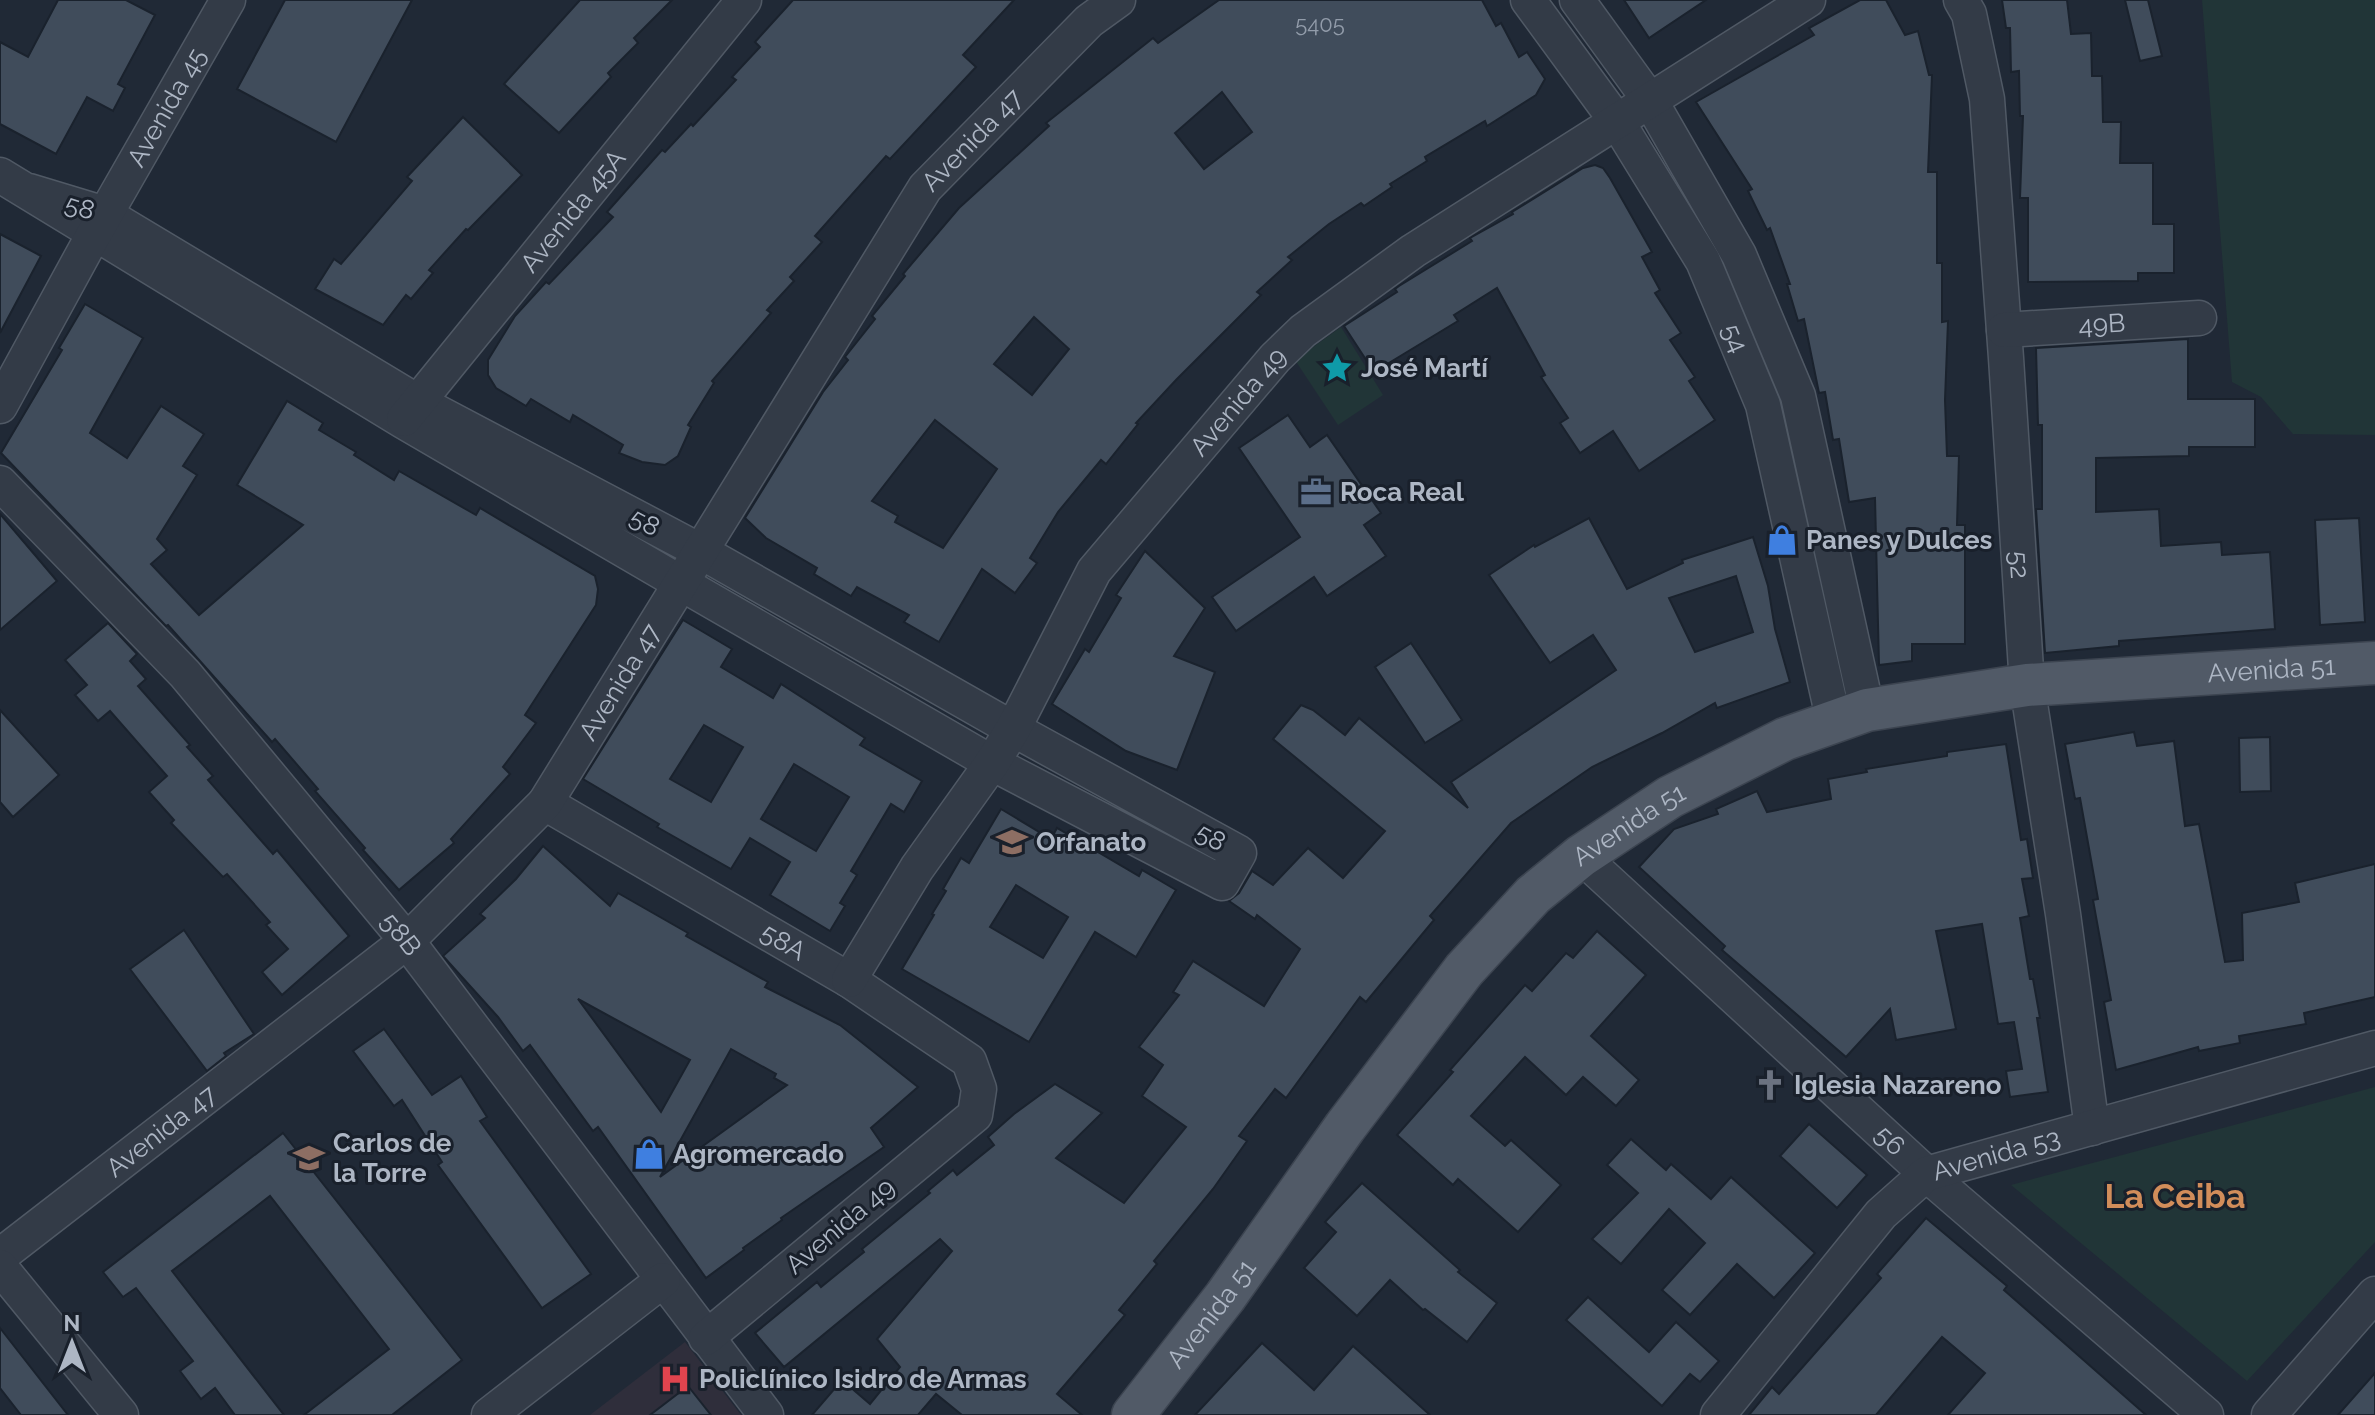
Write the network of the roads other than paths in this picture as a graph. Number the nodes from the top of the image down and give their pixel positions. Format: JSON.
{"nodes":[{"id":1,"x":228,"y":0,"type":"edge"},
{"id":2,"x":744,"y":0,"type":"edge"},
{"id":3,"x":1118,"y":0,"type":"edge"},
{"id":4,"x":1528,"y":0,"type":"edge"},
{"id":5,"x":1577,"y":0,"type":"edge"},
{"id":6,"x":1808,"y":0,"type":"edge"},
{"id":7,"x":1961,"y":0,"type":"edge"},
{"id":8,"x":1651,"y":102,"type":"junction"},
{"id":9,"x":1618,"y":123,"type":"junction"},
{"id":10,"x":14,"y":183,"type":"edge"},
{"id":11,"x":100,"y":224,"type":"junction"},
{"id":12,"x":2199,"y":318,"type":"dead end"},
{"id":13,"x":2004,"y":330,"type":"junction"},
{"id":14,"x":0,"y":406,"type":"edge"},
{"id":15,"x":410,"y":411,"type":"junction"},
{"id":16,"x":0,"y":483,"type":"edge"},
{"id":17,"x":700,"y":551,"type":"junction"},
{"id":18,"x":679,"y":582,"type":"junction"},
{"id":19,"x":2375,"y":663,"type":"edge"},
{"id":20,"x":2027,"y":685,"type":"junction"},
{"id":21,"x":1851,"y":716,"type":"junction"},
{"id":22,"x":1013,"y":729,"type":"junction"},
{"id":23,"x":992,"y":763,"type":"junction"},
{"id":24,"x":545,"y":803,"type":"junction"},
{"id":25,"x":1581,"y":856,"type":"junction"},
{"id":26,"x":407,"y":941,"type":"junction"},
{"id":27,"x":849,"y":980,"type":"junction"},
{"id":28,"x":2375,"y":1048,"type":"edge"},
{"id":29,"x":975,"y":1115,"type":"joint"},
{"id":30,"x":2092,"y":1128,"type":"junction"},
{"id":31,"x":1926,"y":1174,"type":"junction"},
{"id":32,"x":0,"y":1256,"type":"edge"},
{"id":33,"x":0,"y":1267,"type":"edge"},
{"id":34,"x":663,"y":1280,"type":"junction"},
{"id":35,"x":2375,"y":1294,"type":"edge"},
{"id":36,"x":706,"y":1338,"type":"junction"},
{"id":37,"x":121,"y":1415,"type":"edge"},
{"id":38,"x":489,"y":1415,"type":"edge"},
{"id":39,"x":766,"y":1415,"type":"edge"},
{"id":40,"x":1133,"y":1415,"type":"edge"},
{"id":41,"x":1718,"y":1415,"type":"edge"},
{"id":42,"x":2206,"y":1415,"type":"edge"},
{"id":43,"x":2269,"y":1415,"type":"edge"}],
"edges":[{"from":1,"to":11,"type":"street","name":"Avenida 45"},
{"from":2,"to":15,"type":"street","name":"Avenida 45A"},
{"from":3,"to":17,"type":"street","name":"Avenida 47"},
{"from":4,"to":9,"type":"street","name":"54"},
{"from":5,"to":8,"type":"street","name":"54"},
{"from":6,"to":8,"type":"street","name":"Avenida 49"},
{"from":7,"to":13,"type":"street","name":"52"},
{"from":8,"to":9,"type":"street","name":"Avenida 49"},
{"from":8,"to":21,"type":"street","name":"54"},
{"from":9,"to":21,"type":"street","name":"54"},
{"from":9,"to":22,"type":"street","name":"Avenida 49"},
{"from":10,"to":11,"type":"street","name":"58"},
{"from":11,"to":14,"type":"street","name":"Avenida 45"},
{"from":11,"to":15,"type":"street","name":"58"},
{"from":12,"to":13,"type":"street","name":"49B"},
{"from":13,"to":20,"type":"street","name":"52"},
{"from":15,"to":17,"type":"street","name":"58"},
{"from":15,"to":18,"type":"street","name":"58"},
{"from":16,"to":26,"type":"street","name":"58B"},
{"from":17,"to":18,"type":"street","name":"Avenida 47"},
{"from":17,"to":22,"type":"street","name":"58"},
{"from":18,"to":23,"type":"street","name":"58"},
{"from":18,"to":24,"type":"street","name":"Avenida 47"},
{"from":19,"to":20,"type":"main road","name":"Avenida 51"},
{"from":20,"to":21,"type":"main road","name":"Avenida 51"},
{"from":20,"to":30,"type":"street","name":"52"},
{"from":21,"to":25,"type":"main road","name":"Avenida 51"},
{"from":22,"to":23,"type":"street","name":"Avenida 49"},
{"from":22,"to":23,"type":"street","name":"58"},
{"from":23,"to":27,"type":"street","name":"Avenida 49"},
{"from":24,"to":26,"type":"street","name":"Avenida 47"},
{"from":24,"to":27,"type":"street","name":"58A"},
{"from":25,"to":31,"type":"street","name":"56"},
{"from":25,"to":40,"type":"main road","name":"Avenida 51"},
{"from":26,"to":32,"type":"street","name":"Avenida 47"},
{"from":26,"to":34,"type":"street","name":"58B"},
{"from":27,"to":29,"type":"street","name":"58A"},
{"from":28,"to":30,"type":"street","name":"Avenida 53"},
{"from":29,"to":36,"type":"street","name":"Avenida 49"},
{"from":30,"to":31,"type":"street","name":"Avenida 53"},
{"from":31,"to":41,"type":"street","name":"Avenida 53"},
{"from":31,"to":42,"type":"street","name":"56"},
{"from":33,"to":37,"type":"street"},
{"from":34,"to":36,"type":"street","name":"58B"},
{"from":34,"to":38,"type":"street"},
{"from":35,"to":43,"type":"street"},
{"from":36,"to":39,"type":"street","name":"58B"}]}
